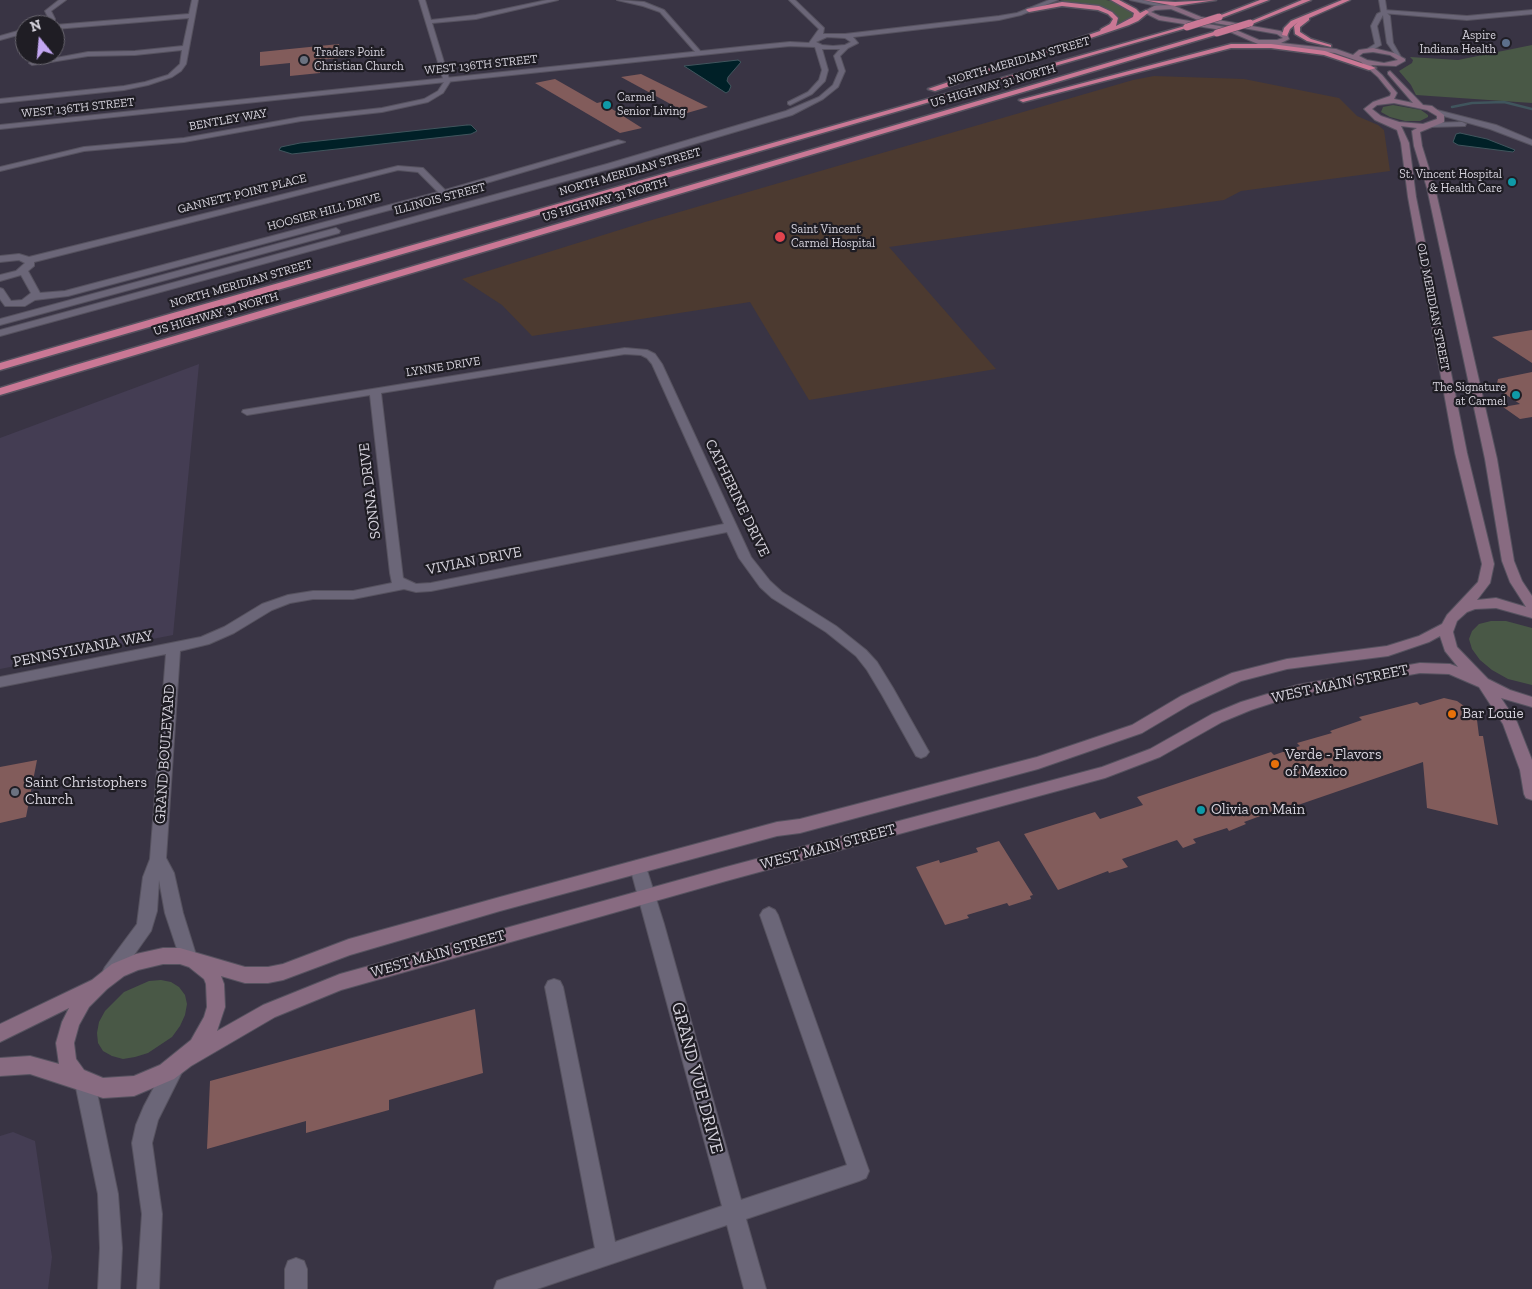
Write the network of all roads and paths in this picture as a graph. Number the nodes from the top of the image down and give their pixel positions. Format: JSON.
{"nodes":[{"id":1,"x":63,"y":0,"type":"edge"},
{"id":2,"x":195,"y":0,"type":"edge"},
{"id":3,"x":422,"y":0,"type":"edge"},
{"id":4,"x":555,"y":0,"type":"edge"},
{"id":5,"x":620,"y":0,"type":"edge"},
{"id":6,"x":792,"y":0,"type":"edge"},
{"id":7,"x":1055,"y":0,"type":"edge"},
{"id":8,"x":1114,"y":0,"type":"edge"},
{"id":9,"x":1134,"y":0,"type":"edge"},
{"id":10,"x":1146,"y":0,"type":"edge"},
{"id":11,"x":1215,"y":0,"type":"edge"},
{"id":12,"x":1266,"y":0,"type":"edge"},
{"id":13,"x":1308,"y":0,"type":"edge"},
{"id":14,"x":1347,"y":0,"type":"edge"},
{"id":15,"x":1382,"y":0,"type":"edge"},
{"id":16,"x":1043,"y":2,"type":"edge"},
{"id":17,"x":1171,"y":7,"type":"junction"},
{"id":18,"x":1029,"y":10,"type":"junction"},
{"id":19,"x":1146,"y":12,"type":"junction"},
{"id":20,"x":1384,"y":12,"type":"junction"},
{"id":21,"x":1532,"y":12,"type":"edge"},
{"id":22,"x":1315,"y":14,"type":"junction"},
{"id":23,"x":50,"y":15,"type":"edge"},
{"id":24,"x":192,"y":16,"type":"junction"},
{"id":25,"x":813,"y":19,"type":"junction"},
{"id":26,"x":1136,"y":20,"type":"junction"},
{"id":27,"x":429,"y":22,"type":"junction"},
{"id":28,"x":65,"y":26,"type":"edge"},
{"id":29,"x":912,"y":28,"type":"junction"},
{"id":30,"x":15,"y":34,"type":"edge"},
{"id":31,"x":1285,"y":35,"type":"junction"},
{"id":32,"x":843,"y":36,"type":"junction"},
{"id":33,"x":1088,"y":37,"type":"junction"},
{"id":34,"x":0,"y":38,"type":"edge"},
{"id":35,"x":816,"y":42,"type":"junction"},
{"id":36,"x":1258,"y":42,"type":"junction"},
{"id":37,"x":848,"y":47,"type":"junction"},
{"id":38,"x":1332,"y":47,"type":"junction"},
{"id":39,"x":185,"y":48,"type":"junction"},
{"id":40,"x":1366,"y":50,"type":"junction"},
{"id":41,"x":698,"y":51,"type":"junction"},
{"id":42,"x":1199,"y":53,"type":"junction"},
{"id":43,"x":1400,"y":56,"type":"junction"},
{"id":44,"x":65,"y":58,"type":"edge"},
{"id":45,"x":1360,"y":59,"type":"junction"},
{"id":46,"x":1396,"y":64,"type":"junction"},
{"id":47,"x":1372,"y":68,"type":"junction"},
{"id":48,"x":446,"y":78,"type":"junction"},
{"id":49,"x":921,"y":93,"type":"dead end"},
{"id":50,"x":906,"y":98,"type":"dead end"},
{"id":51,"x":3,"y":100,"type":"edge"},
{"id":52,"x":1382,"y":102,"type":"junction"},
{"id":53,"x":1014,"y":103,"type":"dead end"},
{"id":54,"x":1420,"y":105,"type":"junction"},
{"id":55,"x":987,"y":110,"type":"dead end"},
{"id":56,"x":0,"y":112,"type":"edge"},
{"id":57,"x":1436,"y":112,"type":"junction"},
{"id":58,"x":1386,"y":121,"type":"junction"},
{"id":59,"x":0,"y":123,"type":"edge"},
{"id":60,"x":1429,"y":125,"type":"junction"},
{"id":61,"x":0,"y":127,"type":"edge"},
{"id":62,"x":1505,"y":132,"type":"junction"},
{"id":63,"x":621,"y":142,"type":"dead end"},
{"id":64,"x":1532,"y":143,"type":"edge"},
{"id":65,"x":743,"y":153,"type":"junction"},
{"id":66,"x":0,"y":157,"type":"edge"},
{"id":67,"x":1406,"y":162,"type":"junction"},
{"id":68,"x":15,"y":165,"type":"junction"},
{"id":69,"x":767,"y":165,"type":"junction"},
{"id":70,"x":0,"y":169,"type":"edge"},
{"id":71,"x":1429,"y":182,"type":"junction"},
{"id":72,"x":443,"y":193,"type":"junction"},
{"id":73,"x":452,"y":200,"type":"junction"},
{"id":74,"x":1434,"y":251,"type":"junction"},
{"id":75,"x":0,"y":258,"type":"edge"},
{"id":76,"x":29,"y":260,"type":"junction"},
{"id":77,"x":23,"y":271,"type":"junction"},
{"id":78,"x":0,"y":278,"type":"edge"},
{"id":79,"x":0,"y":291,"type":"edge"},
{"id":80,"x":28,"y":300,"type":"junction"},
{"id":81,"x":31,"y":314,"type":"junction"},
{"id":82,"x":0,"y":322,"type":"edge"},
{"id":83,"x":0,"y":333,"type":"edge"},
{"id":84,"x":643,"y":352,"type":"joint"},
{"id":85,"x":0,"y":367,"type":"edge"},
{"id":86,"x":375,"y":391,"type":"junction"},
{"id":87,"x":0,"y":392,"type":"edge"},
{"id":88,"x":247,"y":412,"type":"dead end"},
{"id":89,"x":730,"y":527,"type":"junction"},
{"id":90,"x":404,"y":585,"type":"junction"},
{"id":91,"x":1520,"y":589,"type":"junction"},
{"id":92,"x":1532,"y":598,"type":"edge"},
{"id":93,"x":1532,"y":606,"type":"edge"},
{"id":94,"x":1462,"y":609,"type":"junction"},
{"id":95,"x":1532,"y":613,"type":"edge"},
{"id":96,"x":1447,"y":627,"type":"junction"},
{"id":97,"x":173,"y":648,"type":"junction"},
{"id":98,"x":1431,"y":669,"type":"junction"},
{"id":99,"x":1481,"y":681,"type":"junction"},
{"id":100,"x":0,"y":682,"type":"edge"},
{"id":101,"x":1532,"y":702,"type":"edge"},
{"id":102,"x":1510,"y":722,"type":"junction"},
{"id":103,"x":920,"y":752,"type":"dead end"},
{"id":104,"x":1532,"y":794,"type":"edge"},
{"id":105,"x":158,"y":859,"type":"junction"},
{"id":106,"x":638,"y":867,"type":"junction"},
{"id":107,"x":647,"y":896,"type":"junction"},
{"id":108,"x":769,"y":915,"type":"dead end"},
{"id":109,"x":191,"y":959,"type":"junction"},
{"id":110,"x":105,"y":979,"type":"junction"},
{"id":111,"x":554,"y":987,"type":"dead end"},
{"id":112,"x":0,"y":1033,"type":"edge"},
{"id":113,"x":180,"y":1063,"type":"junction"},
{"id":114,"x":0,"y":1067,"type":"edge"},
{"id":115,"x":84,"y":1082,"type":"junction"},
{"id":116,"x":734,"y":1212,"type":"junction"},
{"id":117,"x":606,"y":1255,"type":"junction"},
{"id":118,"x":109,"y":1289,"type":"edge"},
{"id":119,"x":148,"y":1289,"type":"edge"},
{"id":120,"x":505,"y":1289,"type":"edge"},
{"id":121,"x":755,"y":1289,"type":"edge"}],
"edges":[{"from":1,"to":23,"type":"street"},
{"from":2,"to":24,"type":"street"},
{"from":3,"to":27,"type":"street"},
{"from":4,"to":27,"type":"street"},
{"from":5,"to":41,"type":"street"},
{"from":6,"to":25,"type":"street"},
{"from":7,"to":16,"type":"street"},
{"from":8,"to":19,"type":"street"},
{"from":8,"to":26,"type":"highway"},
{"from":9,"to":17,"type":"street"},
{"from":10,"to":11,"type":"highway"},
{"from":11,"to":17,"type":"highway"},
{"from":12,"to":65,"type":"highway","name":"NORTH MERIDIAN STREET","bridge":true},
{"from":13,"to":69,"type":"highway","name":"US HIGHWAY 31 NORTH","bridge":true},
{"from":14,"to":22,"type":"highway"},
{"from":15,"to":20,"type":"street"},
{"from":16,"to":18,"type":"street"},
{"from":17,"to":19,"type":"main road"},
{"from":17,"to":31,"type":"main road"},
{"from":18,"to":29,"type":"street"},
{"from":18,"to":33,"type":"highway"},
{"from":19,"to":26,"type":"highway"},
{"from":19,"to":36,"type":"main road"},
{"from":20,"to":21,"type":"street"},
{"from":20,"to":40,"type":"street"},
{"from":20,"to":43,"type":"street"},
{"from":22,"to":31,"type":"highway"},
{"from":22,"to":38,"type":"highway"},
{"from":24,"to":28,"type":"street"},
{"from":24,"to":39,"type":"street"},
{"from":25,"to":32,"type":"street"},
{"from":25,"to":35,"type":"street","name":"ILLINOIS STREET"},
{"from":26,"to":33,"type":"highway"},
{"from":27,"to":48,"type":"street"},
{"from":29,"to":32,"type":"street"},
{"from":29,"to":37,"type":"street"},
{"from":30,"to":34,"type":"street"},
{"from":31,"to":36,"type":"main road"},
{"from":31,"to":38,"type":"main road"},
{"from":32,"to":35,"type":"street"},
{"from":32,"to":37,"type":"street"},
{"from":33,"to":49,"type":"highway"},
{"from":35,"to":37,"type":"street"},
{"from":35,"to":41,"type":"street","name":"WEST 136TH STREET"},
{"from":35,"to":73,"type":"street","name":"ILLINOIS STREET"},
{"from":36,"to":42,"type":"highway"},
{"from":36,"to":45,"type":"main road"},
{"from":37,"to":83,"type":"street","name":"ILLINOIS STREET"},
{"from":38,"to":40,"type":"main road"},
{"from":39,"to":44,"type":"street"},
{"from":39,"to":51,"type":"street"},
{"from":40,"to":43,"type":"main road"},
{"from":40,"to":45,"type":"main road"},
{"from":41,"to":48,"type":"street","name":"WEST 136TH STREET"},
{"from":42,"to":47,"type":"highway"},
{"from":42,"to":53,"type":"highway"},
{"from":43,"to":46,"type":"main road"},
{"from":45,"to":46,"type":"main road"},
{"from":45,"to":47,"type":"main road"},
{"from":46,"to":54,"type":"main road"},
{"from":47,"to":52,"type":"main road"},
{"from":48,"to":59,"type":"street","name":"WEST 136TH STREET"},
{"from":48,"to":61,"type":"street","name":"WEST 136TH STREET"},
{"from":48,"to":68,"type":"street","name":"BENTLEY WAY"},
{"from":50,"to":65,"type":"highway"},
{"from":51,"to":56,"type":"street"},
{"from":52,"to":54,"type":"main road"},
{"from":52,"to":58,"type":"main road","name":"OLD MERIDIAN STREET"},
{"from":54,"to":57,"type":"main road"},
{"from":55,"to":69,"type":"highway"},
{"from":57,"to":60,"type":"main road"},
{"from":57,"to":62,"type":"street"},
{"from":58,"to":60,"type":"main road"},
{"from":58,"to":67,"type":"main road","name":"OLD MERIDIAN STREET"},
{"from":60,"to":62,"type":"street"},
{"from":60,"to":71,"type":"main road","name":"OLD MERIDIAN STREET"},
{"from":62,"to":64,"type":"street"},
{"from":63,"to":72,"type":"street","name":"HOOSIER HILL DRIVE"},
{"from":65,"to":85,"type":"highway","name":"NORTH MERIDIAN STREET"},
{"from":66,"to":68,"type":"street"},
{"from":67,"to":71,"type":"main road"},
{"from":67,"to":74,"type":"main road","name":"OLD MERIDIAN STREET"},
{"from":68,"to":70,"type":"street","name":"BENTLEY WAY"},
{"from":69,"to":87,"type":"highway","name":"US HIGHWAY 31 NORTH"},
{"from":71,"to":74,"type":"main road","name":"OLD MERIDIAN STREET"},
{"from":72,"to":73,"type":"street","name":"GANNETT POINT PLACE"},
{"from":72,"to":76,"type":"street","name":"GANNETT POINT PLACE"},
{"from":72,"to":80,"type":"street","name":"HOOSIER HILL DRIVE"},
{"from":73,"to":81,"type":"street","name":"ILLINOIS STREET"},
{"from":74,"to":91,"type":"main road","name":"OLD MERIDIAN STREET"},
{"from":74,"to":94,"type":"main road","name":"OLD MERIDIAN STREET"},
{"from":75,"to":76,"type":"street","name":"GANNETT POINT PLACE"},
{"from":76,"to":77,"type":"street"},
{"from":77,"to":78,"type":"street"},
{"from":77,"to":80,"type":"street"},
{"from":79,"to":80,"type":"street"},
{"from":80,"to":81,"type":"street"},
{"from":81,"to":82,"type":"street","name":"ILLINOIS STREET"},
{"from":84,"to":86,"type":"street","name":"LYNNE DRIVE"},
{"from":84,"to":89,"type":"street","name":"CATHERINE DRIVE"},
{"from":86,"to":88,"type":"street","name":"LYNNE DRIVE"},
{"from":86,"to":90,"type":"street","name":"SONNA DRIVE"},
{"from":89,"to":90,"type":"street","name":"VIVIAN DRIVE"},
{"from":89,"to":103,"type":"street","name":"CATHERINE DRIVE"},
{"from":90,"to":97,"type":"street","name":"VIVIAN DRIVE"},
{"from":91,"to":92,"type":"main road"},
{"from":91,"to":93,"type":"main road","name":"OLD MERIDIAN STREET"},
{"from":94,"to":95,"type":"main road"},
{"from":94,"to":96,"type":"main road","name":"OLD MERIDIAN STREET"},
{"from":96,"to":99,"type":"main road"},
{"from":96,"to":106,"type":"main road","name":"WEST MAIN STREET"},
{"from":97,"to":100,"type":"street","name":"PENNSYLVANIA WAY"},
{"from":97,"to":105,"type":"street","name":"GRAND BOULEVARD"},
{"from":98,"to":99,"type":"main road","name":"WEST MAIN STREET"},
{"from":98,"to":102,"type":"main road"},
{"from":98,"to":107,"type":"main road","name":"WEST MAIN STREET"},
{"from":99,"to":101,"type":"main road"},
{"from":99,"to":102,"type":"main road"},
{"from":102,"to":104,"type":"main road"},
{"from":105,"to":109,"type":"street","name":"GRAND BOULEVARD"},
{"from":105,"to":110,"type":"street","name":"GRAND BOULEVARD"},
{"from":106,"to":107,"type":"street","name":"GRAND VUE DRIVE"},
{"from":106,"to":109,"type":"main road","name":"WEST MAIN STREET"},
{"from":107,"to":113,"type":"main road","name":"WEST MAIN STREET"},
{"from":107,"to":116,"type":"street","name":"GRAND VUE DRIVE"},
{"from":108,"to":116,"type":"street"},
{"from":109,"to":110,"type":"main road"},
{"from":109,"to":113,"type":"main road"},
{"from":110,"to":112,"type":"main road"},
{"from":110,"to":115,"type":"main road"},
{"from":111,"to":117,"type":"street"},
{"from":113,"to":115,"type":"main road"},
{"from":113,"to":119,"type":"street"},
{"from":114,"to":115,"type":"main road"},
{"from":115,"to":118,"type":"street"},
{"from":116,"to":117,"type":"street"},
{"from":116,"to":121,"type":"street","name":"GRAND VUE DRIVE"},
{"from":117,"to":120,"type":"street"}]}
